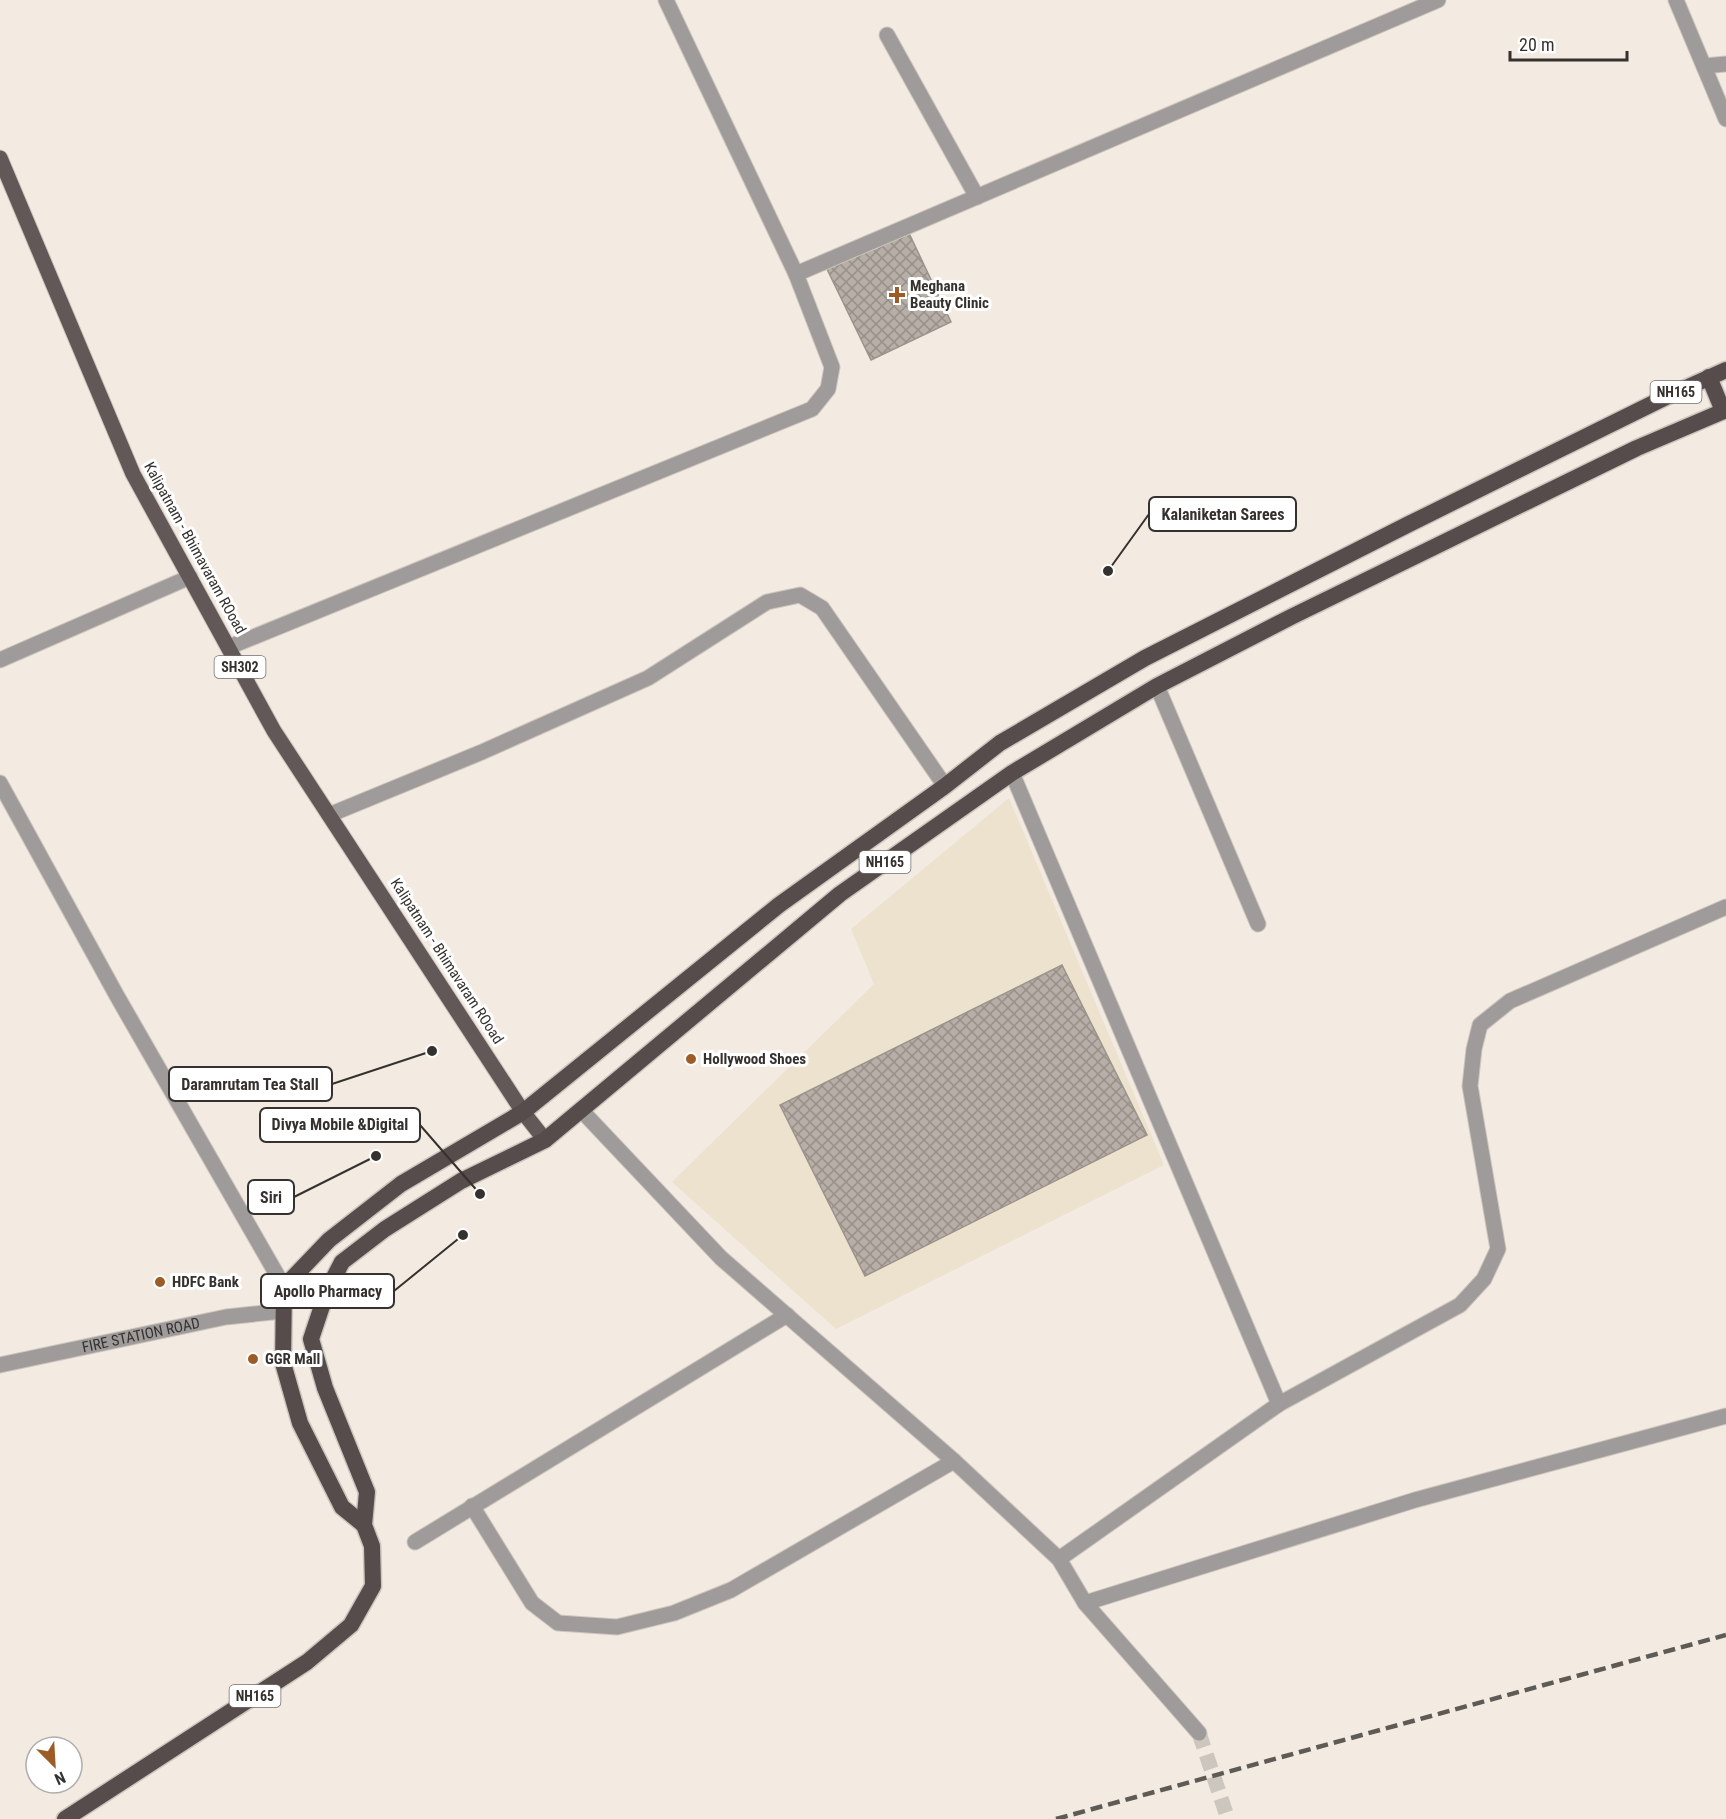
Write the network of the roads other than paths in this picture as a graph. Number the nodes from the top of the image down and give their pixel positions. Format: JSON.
{"nodes":[{"id":1,"x":666,"y":0,"type":"edge"},
{"id":2,"x":1438,"y":0,"type":"edge"},
{"id":3,"x":1676,"y":0,"type":"edge"},
{"id":4,"x":886,"y":35,"type":"dead end"},
{"id":5,"x":1726,"y":64,"type":"edge"},
{"id":6,"x":1704,"y":66,"type":"junction"},
{"id":7,"x":1726,"y":119,"type":"edge"},
{"id":8,"x":0,"y":158,"type":"edge"},
{"id":9,"x":977,"y":196,"type":"junction"},
{"id":10,"x":796,"y":274,"type":"junction"},
{"id":11,"x":1726,"y":370,"type":"edge"},
{"id":12,"x":1709,"y":377,"type":"junction"},
{"id":13,"x":1724,"y":411,"type":"edge"},
{"id":14,"x":190,"y":577,"type":"junction"},
{"id":15,"x":229,"y":647,"type":"junction"},
{"id":16,"x":0,"y":660,"type":"edge"},
{"id":17,"x":1157,"y":686,"type":"junction"},
{"id":18,"x":1012,"y":773,"type":"junction"},
{"id":19,"x":0,"y":783,"type":"edge"},
{"id":20,"x":945,"y":786,"type":"junction"},
{"id":21,"x":329,"y":815,"type":"junction"},
{"id":22,"x":1726,"y":907,"type":"edge"},
{"id":23,"x":1258,"y":924,"type":"dead end"},
{"id":24,"x":582,"y":1111,"type":"junction"},
{"id":25,"x":523,"y":1112,"type":"junction"},
{"id":26,"x":545,"y":1140,"type":"junction"},
{"id":27,"x":284,"y":1287,"type":"junction"},
{"id":28,"x":283,"y":1311,"type":"junction"},
{"id":29,"x":787,"y":1315,"type":"junction"},
{"id":30,"x":0,"y":1365,"type":"edge"},
{"id":31,"x":1279,"y":1404,"type":"junction"},
{"id":32,"x":1726,"y":1416,"type":"edge"},
{"id":33,"x":954,"y":1461,"type":"junction"},
{"id":34,"x":367,"y":1492,"type":"junction"},
{"id":35,"x":472,"y":1506,"type":"junction"},
{"id":36,"x":342,"y":1507,"type":"junction"},
{"id":37,"x":364,"y":1525,"type":"junction"},
{"id":38,"x":415,"y":1542,"type":"dead end"},
{"id":39,"x":1059,"y":1559,"type":"junction"},
{"id":40,"x":1085,"y":1603,"type":"junction"},
{"id":41,"x":1199,"y":1733,"type":"tunnel mouth"},
{"id":42,"x":65,"y":1819,"type":"edge"}],
"edges":[{"from":1,"to":10,"type":"street"},
{"from":2,"to":9,"type":"street"},
{"from":3,"to":6,"type":"street"},
{"from":4,"to":9,"type":"street"},
{"from":5,"to":6,"type":"street"},
{"from":6,"to":7,"type":"street"},
{"from":8,"to":14,"type":"main road","name":"Kalipatnam - Bhimavaram ROoad","number":"SH302"},
{"from":9,"to":10,"type":"street"},
{"from":10,"to":15,"type":"street"},
{"from":11,"to":12,"type":"highway","number":"NH165"},
{"from":12,"to":13,"type":"highway"},
{"from":12,"to":20,"type":"highway","number":"NH165"},
{"from":13,"to":17,"type":"highway","number":"NH165"},
{"from":14,"to":15,"type":"main road","name":"Kalipatnam - Bhimavaram ROoad","number":"SH302"},
{"from":14,"to":16,"type":"street"},
{"from":15,"to":21,"type":"main road","name":"Kalipatnam - Bhimavaram ROoad","number":"SH302"},
{"from":17,"to":18,"type":"highway","number":"NH165"},
{"from":17,"to":23,"type":"street"},
{"from":18,"to":24,"type":"highway","number":"NH165"},
{"from":18,"to":31,"type":"street"},
{"from":19,"to":27,"type":"street"},
{"from":20,"to":21,"type":"street"},
{"from":20,"to":25,"type":"highway","number":"NH165"},
{"from":21,"to":25,"type":"main road","name":"Kalipatnam - Bhimavaram ROoad","number":"SH302"},
{"from":22,"to":31,"type":"street"},
{"from":24,"to":26,"type":"highway","number":"NH165"},
{"from":24,"to":29,"type":"street"},
{"from":25,"to":26,"type":"main road","name":"Kalipatnam - Bhimavaram ROoad","number":"SH302"},
{"from":25,"to":27,"type":"highway","number":"NH165"},
{"from":26,"to":34,"type":"highway","number":"NH165"},
{"from":27,"to":28,"type":"highway"},
{"from":28,"to":30,"type":"street","name":"FIRE STATION ROAD"},
{"from":28,"to":36,"type":"highway"},
{"from":29,"to":33,"type":"street"},
{"from":29,"to":35,"type":"street"},
{"from":31,"to":39,"type":"street"},
{"from":32,"to":40,"type":"street"},
{"from":33,"to":35,"type":"street"},
{"from":33,"to":39,"type":"street"},
{"from":34,"to":36,"type":"highway"},
{"from":34,"to":37,"type":"highway","number":"NH165"},
{"from":35,"to":38,"type":"street"},
{"from":36,"to":37,"type":"highway"},
{"from":37,"to":42,"type":"highway","number":"NH165"},
{"from":39,"to":40,"type":"street"},
{"from":40,"to":41,"type":"street"}]}
